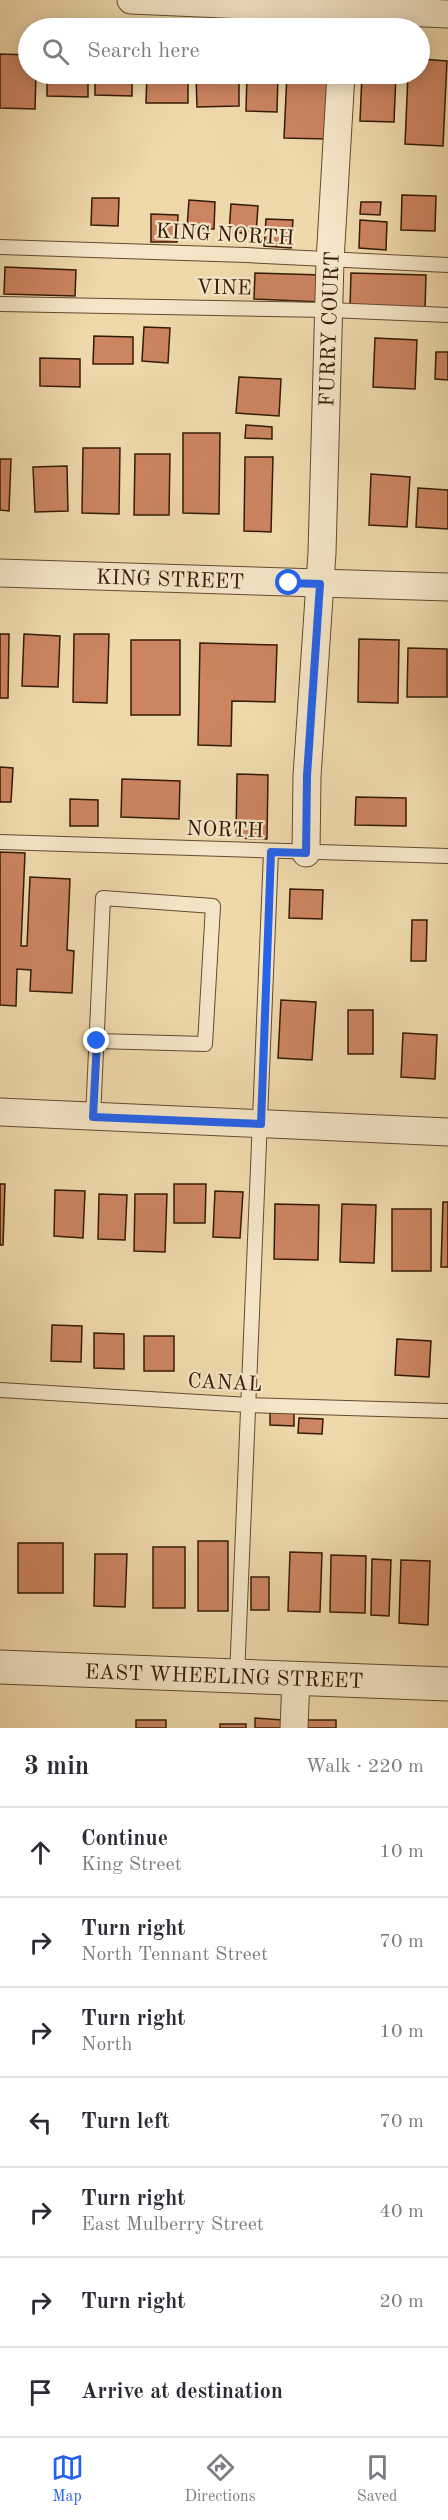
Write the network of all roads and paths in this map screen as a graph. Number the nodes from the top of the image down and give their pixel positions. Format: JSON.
{"nodes":[{"id":1,"x":131,"y":0,"type":"edge"},
{"id":2,"x":347,"y":13,"type":"edge"},
{"id":3,"x":448,"y":14,"type":"edge"},
{"id":4,"x":340,"y":84,"type":"edge"},
{"id":5,"x":0,"y":247,"type":"edge"},
{"id":6,"x":330,"y":261,"type":"junction"},
{"id":7,"x":448,"y":265,"type":"edge"},
{"id":8,"x":0,"y":304,"type":"edge"},
{"id":9,"x":329,"y":310,"type":"junction"},
{"id":10,"x":448,"y":315,"type":"edge"},
{"id":11,"x":0,"y":573,"type":"edge"},
{"id":12,"x":320,"y":584,"type":"junction"},
{"id":13,"x":448,"y":587,"type":"edge"},
{"id":14,"x":0,"y":842,"type":"edge"},
{"id":15,"x":271,"y":852,"type":"junction"},
{"id":16,"x":306,"y":853,"type":"junction"},
{"id":17,"x":448,"y":856,"type":"edge"},
{"id":18,"x":97,"y":1041,"type":"junction"},
{"id":19,"x":0,"y":1112,"type":"edge"},
{"id":20,"x":93,"y":1117,"type":"junction"},
{"id":21,"x":261,"y":1124,"type":"junction"},
{"id":22,"x":448,"y":1132,"type":"edge"},
{"id":23,"x":0,"y":1390,"type":"edge"},
{"id":24,"x":249,"y":1405,"type":"junction"},
{"id":25,"x":448,"y":1411,"type":"edge"},
{"id":26,"x":0,"y":1667,"type":"edge"},
{"id":27,"x":237,"y":1677,"type":"junction"},
{"id":28,"x":296,"y":1679,"type":"junction"},
{"id":29,"x":448,"y":1684,"type":"edge"},
{"id":30,"x":294,"y":1728,"type":"edge"}],
"edges":[{"from":1,"to":2,"type":"street"},
{"from":2,"to":3,"type":"street"},
{"from":4,"to":6,"type":"street","name":"FURRY COURT"},
{"from":5,"to":6,"type":"lane","name":"KING NORTH"},
{"from":6,"to":7,"type":"lane","name":"KING NORTH"},
{"from":6,"to":9,"type":"street","name":"FURRY COURT"},
{"from":8,"to":9,"type":"lane","name":"VINE"},
{"from":9,"to":10,"type":"lane","name":"VINE"},
{"from":9,"to":12,"type":"street","name":"FURRY COURT"},
{"from":11,"to":12,"type":"street","name":"KING STREET"},
{"from":12,"to":13,"type":"street","name":"KING STREET"},
{"from":12,"to":16,"type":"street","name":"FURRY COURT"},
{"from":14,"to":15,"type":"lane","name":"NORTH"},
{"from":15,"to":16,"type":"lane","name":"NORTH"},
{"from":15,"to":21,"type":"lane"},
{"from":16,"to":17,"type":"lane","name":"NORTH"},
{"from":18,"to":18,"type":"lane"},
{"from":18,"to":20,"type":"lane"},
{"from":19,"to":20,"type":"street"},
{"from":20,"to":21,"type":"street"},
{"from":21,"to":22,"type":"street"},
{"from":21,"to":24,"type":"lane"},
{"from":23,"to":24,"type":"lane","name":"CANAL"},
{"from":24,"to":25,"type":"lane","name":"CANAL"},
{"from":24,"to":27,"type":"lane"},
{"from":26,"to":27,"type":"street","name":"EAST WHEELING STREET"},
{"from":27,"to":28,"type":"street","name":"EAST WHEELING STREET"},
{"from":28,"to":29,"type":"street","name":"EAST WHEELING STREET"},
{"from":28,"to":30,"type":"street"}]}
